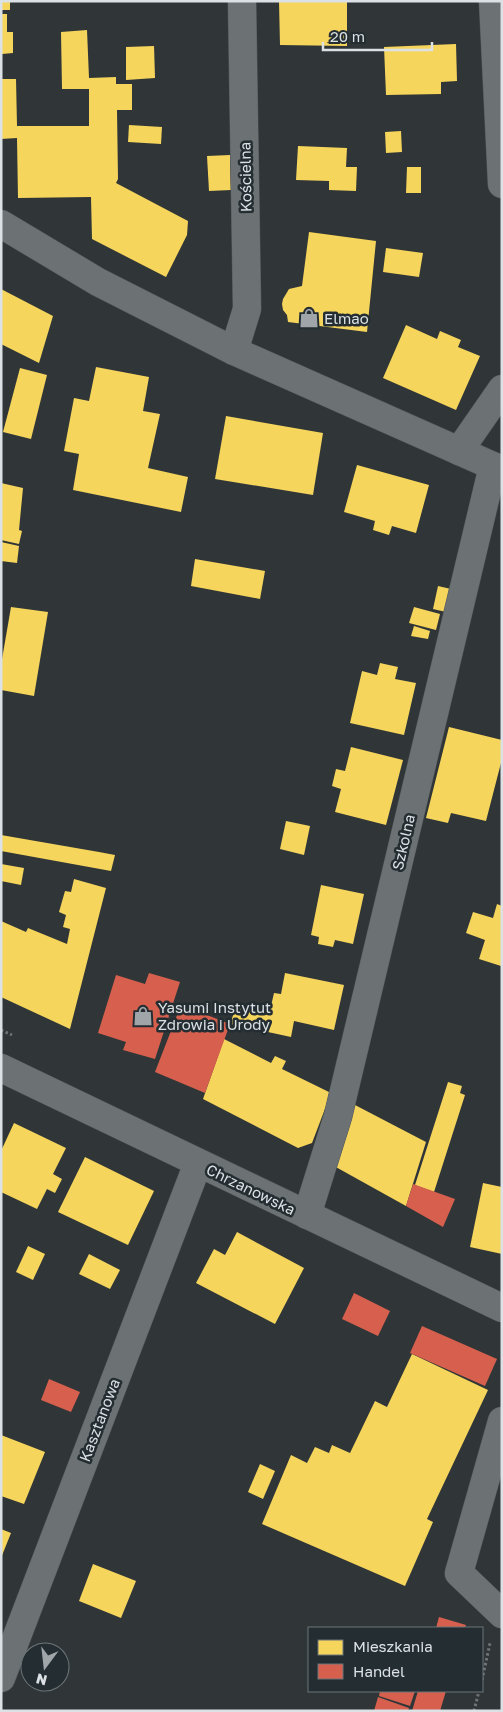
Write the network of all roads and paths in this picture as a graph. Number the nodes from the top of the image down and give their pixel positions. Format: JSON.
{"nodes":[{"id":1,"x":242,"y":1,"type":"edge"},
{"id":2,"x":493,"y":1,"type":"edge"},
{"id":3,"x":502,"y":184,"type":"edge"},
{"id":4,"x":1,"y":224,"type":"edge"},
{"id":5,"x":234,"y":351,"type":"junction"},
{"id":6,"x":502,"y":389,"type":"edge"},
{"id":7,"x":459,"y":451,"type":"junction"},
{"id":8,"x":497,"y":468,"type":"edge"},
{"id":9,"x":1,"y":1068,"type":"edge"},
{"id":10,"x":198,"y":1163,"type":"junction"},
{"id":11,"x":307,"y":1215,"type":"junction"},
{"id":12,"x":502,"y":1308,"type":"edge"},
{"id":13,"x":502,"y":1421,"type":"edge"},
{"id":14,"x":502,"y":1614,"type":"edge"},
{"id":15,"x":1,"y":1678,"type":"edge"},
{"id":16,"x":479,"y":1692,"type":"edge"},
{"id":17,"x":474,"y":1711,"type":"edge"}],
"edges":[{"from":1,"to":5,"type":"street","name":"Kościelna"},
{"from":2,"to":3,"type":"street"},
{"from":4,"to":5,"type":"street"},
{"from":5,"to":7,"type":"street"},
{"from":6,"to":7,"type":"street"},
{"from":7,"to":8,"type":"street"},
{"from":8,"to":11,"type":"street","name":"Szkolna"},
{"from":9,"to":10,"type":"street","name":"Chrzanowska"},
{"from":10,"to":11,"type":"street","name":"Chrzanowska"},
{"from":10,"to":15,"type":"street","name":"Kasztanowa"},
{"from":11,"to":12,"type":"street","name":"Chrzanowska"},
{"from":13,"to":14,"type":"street"},
{"from":16,"to":17,"type":"path"}]}
